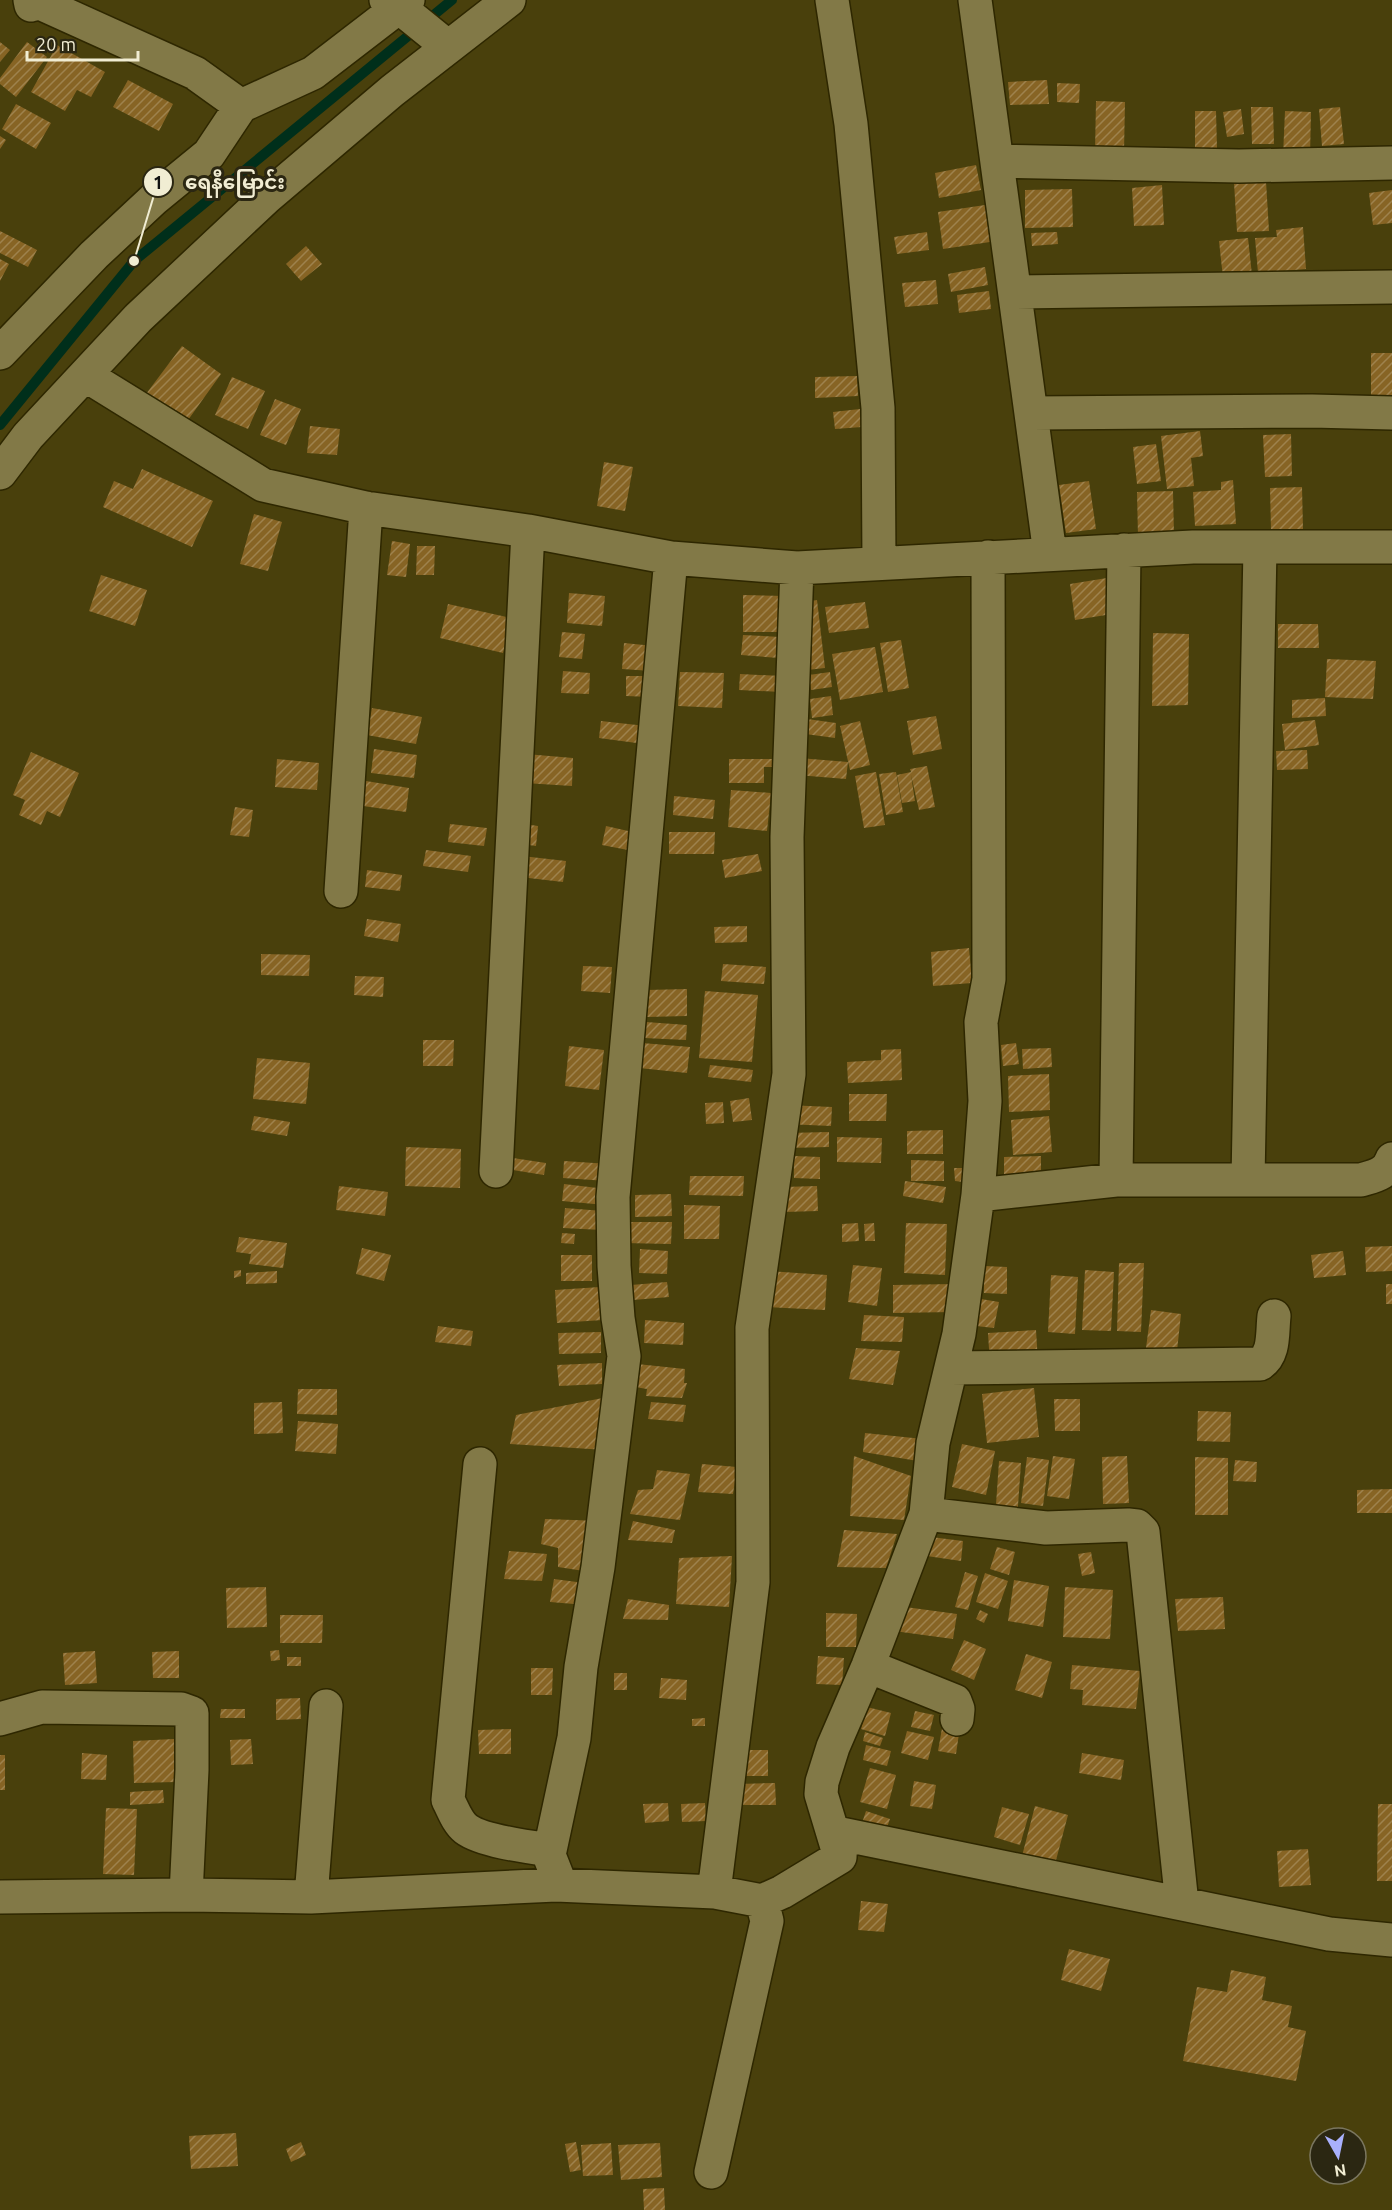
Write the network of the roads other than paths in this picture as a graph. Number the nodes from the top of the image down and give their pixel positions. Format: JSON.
{"nodes":[{"id":1,"x":30,"y":0,"type":"edge"},
{"id":2,"x":509,"y":0,"type":"edge"},
{"id":3,"x":832,"y":0,"type":"edge"},
{"id":4,"x":975,"y":0,"type":"edge"},
{"id":5,"x":400,"y":5,"type":"edge"},
{"id":6,"x":442,"y":43,"type":"junction"},
{"id":7,"x":241,"y":106,"type":"junction"},
{"id":8,"x":998,"y":161,"type":"junction"},
{"id":9,"x":1392,"y":163,"type":"edge"},
{"id":10,"x":1392,"y":287,"type":"edge"},
{"id":11,"x":1015,"y":292,"type":"junction"},
{"id":12,"x":0,"y":353,"type":"edge"},
{"id":13,"x":85,"y":375,"type":"junction"},
{"id":14,"x":1032,"y":413,"type":"junction"},
{"id":15,"x":1392,"y":413,"type":"edge"},
{"id":16,"x":0,"y":473,"type":"edge"},
{"id":17,"x":366,"y":508,"type":"junction"},
{"id":18,"x":528,"y":531,"type":"junction"},
{"id":19,"x":1260,"y":546,"type":"junction"},
{"id":20,"x":1392,"y":547,"type":"edge"},
{"id":21,"x":1124,"y":550,"type":"junction"},
{"id":22,"x":1050,"y":554,"type":"junction"},
{"id":23,"x":988,"y":557,"type":"junction"},
{"id":24,"x":671,"y":558,"type":"junction"},
{"id":25,"x":879,"y":563,"type":"junction"},
{"id":26,"x":797,"y":568,"type":"junction"},
{"id":27,"x":341,"y":891,"type":"dead end"},
{"id":28,"x":1392,"y":1160,"type":"edge"},
{"id":29,"x":496,"y":1171,"type":"dead end"},
{"id":30,"x":1116,"y":1180,"type":"junction"},
{"id":31,"x":1248,"y":1180,"type":"junction"},
{"id":32,"x":978,"y":1195,"type":"junction"},
{"id":33,"x":1274,"y":1316,"type":"dead end"},
{"id":34,"x":951,"y":1368,"type":"junction"},
{"id":35,"x":480,"y":1464,"type":"dead end"},
{"id":36,"x":926,"y":1514,"type":"junction"},
{"id":37,"x":868,"y":1666,"type":"junction"},
{"id":38,"x":326,"y":1706,"type":"dead end"},
{"id":39,"x":0,"y":1719,"type":"edge"},
{"id":40,"x":957,"y":1719,"type":"dead end"},
{"id":41,"x":840,"y":1857,"type":"junction"},
{"id":42,"x":553,"y":1867,"type":"junction"},
{"id":43,"x":187,"y":1883,"type":"junction"},
{"id":44,"x":311,"y":1886,"type":"junction"},
{"id":45,"x":715,"y":1888,"type":"junction"},
{"id":46,"x":0,"y":1897,"type":"edge"},
{"id":47,"x":1181,"y":1899,"type":"junction"},
{"id":48,"x":762,"y":1901,"type":"junction"},
{"id":49,"x":1392,"y":1940,"type":"edge"},
{"id":50,"x":711,"y":2172,"type":"dead end"}],
"edges":[{"from":1,"to":7,"type":"street"},
{"from":2,"to":6,"type":"street"},
{"from":3,"to":25,"type":"street"},
{"from":4,"to":8,"type":"street"},
{"from":5,"to":6,"type":"street"},
{"from":5,"to":7,"type":"street"},
{"from":6,"to":13,"type":"street"},
{"from":7,"to":12,"type":"street"},
{"from":8,"to":9,"type":"street"},
{"from":8,"to":11,"type":"street"},
{"from":10,"to":11,"type":"street"},
{"from":11,"to":14,"type":"street"},
{"from":13,"to":16,"type":"street"},
{"from":13,"to":17,"type":"street"},
{"from":14,"to":15,"type":"street"},
{"from":14,"to":22,"type":"street"},
{"from":17,"to":18,"type":"street"},
{"from":17,"to":27,"type":"street"},
{"from":18,"to":24,"type":"street"},
{"from":18,"to":29,"type":"street"},
{"from":19,"to":20,"type":"street"},
{"from":19,"to":21,"type":"street"},
{"from":19,"to":31,"type":"street"},
{"from":21,"to":22,"type":"street"},
{"from":21,"to":30,"type":"street"},
{"from":22,"to":23,"type":"street"},
{"from":23,"to":25,"type":"street"},
{"from":23,"to":32,"type":"street"},
{"from":24,"to":26,"type":"street"},
{"from":24,"to":42,"type":"street"},
{"from":25,"to":26,"type":"street"},
{"from":26,"to":45,"type":"street"},
{"from":28,"to":31,"type":"street"},
{"from":30,"to":31,"type":"street"},
{"from":30,"to":32,"type":"street"},
{"from":32,"to":34,"type":"street"},
{"from":33,"to":34,"type":"street"},
{"from":34,"to":36,"type":"street"},
{"from":35,"to":42,"type":"street"},
{"from":36,"to":37,"type":"street"},
{"from":36,"to":47,"type":"street"},
{"from":37,"to":40,"type":"street"},
{"from":37,"to":41,"type":"street"},
{"from":38,"to":44,"type":"street"},
{"from":39,"to":43,"type":"street"},
{"from":41,"to":47,"type":"street"},
{"from":41,"to":48,"type":"street"},
{"from":42,"to":44,"type":"street"},
{"from":42,"to":45,"type":"street"},
{"from":43,"to":44,"type":"street"},
{"from":43,"to":46,"type":"street"},
{"from":45,"to":48,"type":"street"},
{"from":47,"to":49,"type":"street"},
{"from":48,"to":50,"type":"street"}]}
